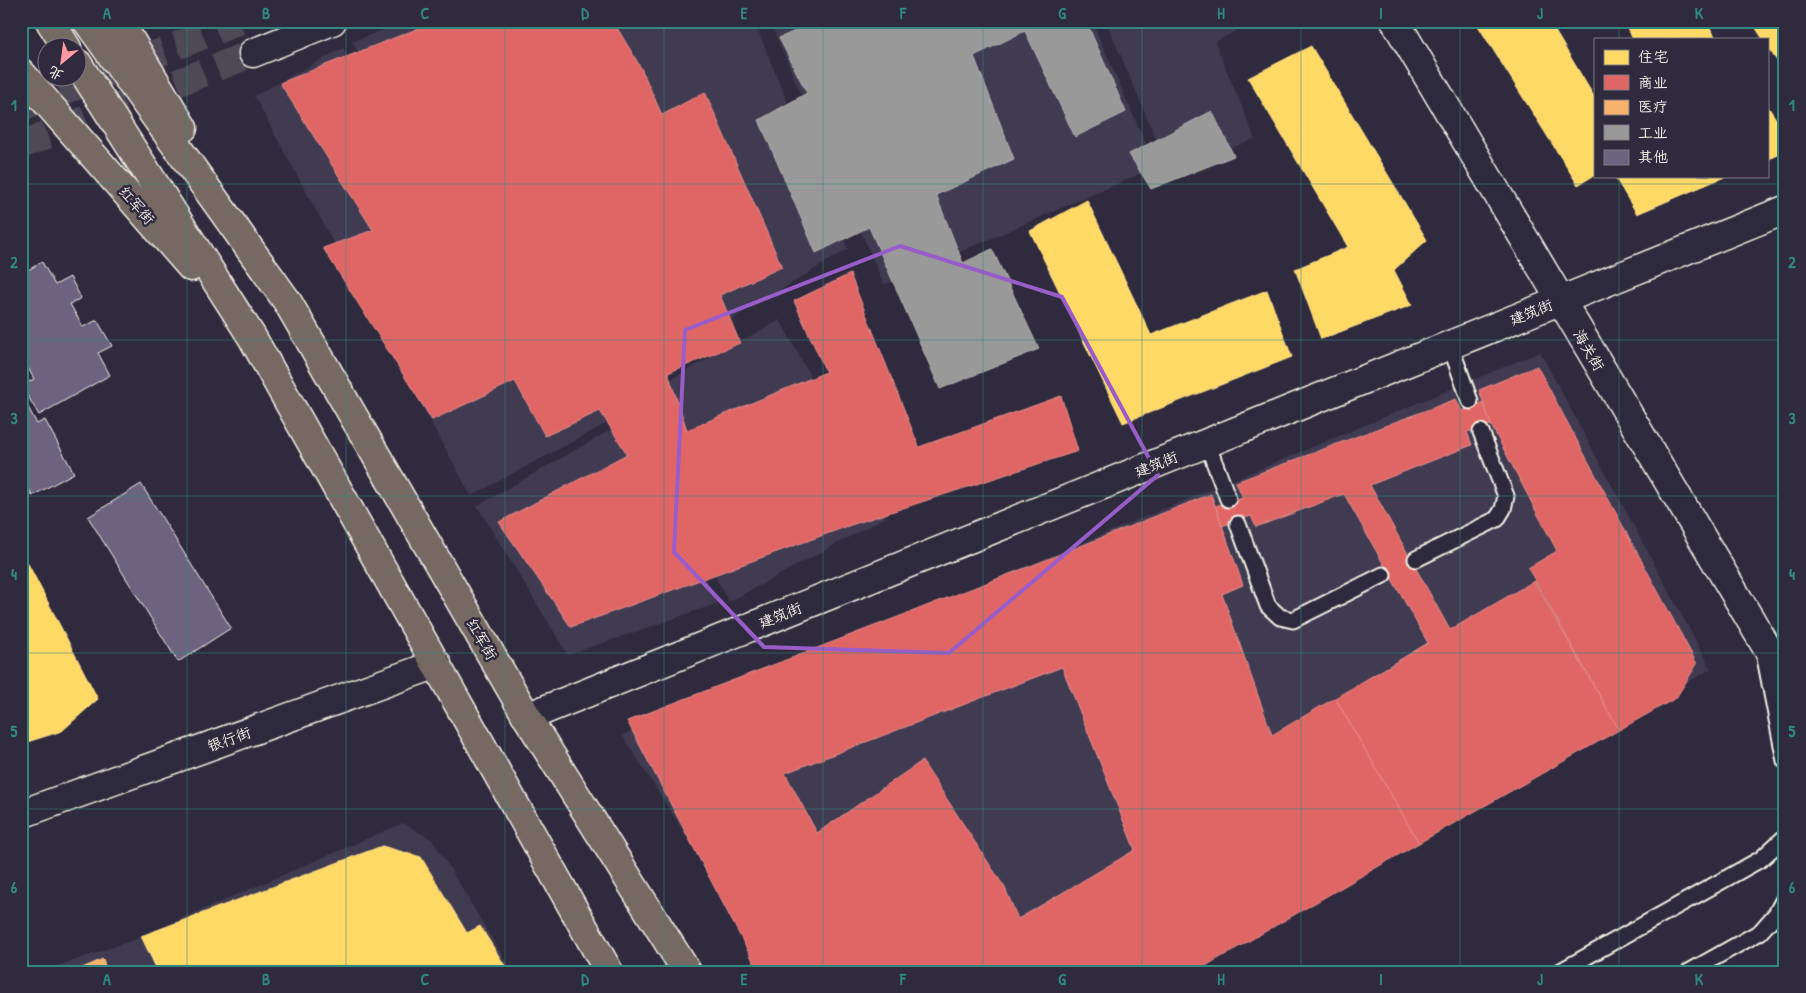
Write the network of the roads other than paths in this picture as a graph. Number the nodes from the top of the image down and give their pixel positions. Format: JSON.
{"nodes":[{"id":1,"x":50,"y":21,"type":"edge"},
{"id":2,"x":87,"y":21,"type":"edge"},
{"id":3,"x":119,"y":21,"type":"edge"},
{"id":4,"x":332,"y":21,"type":"edge"},
{"id":5,"x":1395,"y":21,"type":"edge"},
{"id":6,"x":61,"y":38,"type":"edge"},
{"id":7,"x":252,"y":53,"type":"tunnel mouth"},
{"id":8,"x":21,"y":73,"type":"edge"},
{"id":9,"x":88,"y":80,"type":"edge"},
{"id":10,"x":1785,"y":210,"type":"edge"},
{"id":11,"x":287,"y":301,"type":"junction"},
{"id":12,"x":1560,"y":301,"type":"junction"},
{"id":13,"x":252,"y":336,"type":"junction"},
{"id":14,"x":1450,"y":345,"type":"junction"},
{"id":15,"x":1470,"y":401,"type":"dead end"},
{"id":16,"x":1481,"y":432,"type":"dead end"},
{"id":17,"x":1207,"y":443,"type":"junction"},
{"id":18,"x":1228,"y":499,"type":"dead end"},
{"id":19,"x":1238,"y":524,"type":"dead end"},
{"id":20,"x":1416,"y":559,"type":"dead end"},
{"id":21,"x":1383,"y":575,"type":"dead end"},
{"id":22,"x":1761,"y":639,"type":"junction"},
{"id":23,"x":437,"y":664,"type":"junction"},
{"id":24,"x":1785,"y":678,"type":"edge"},
{"id":25,"x":527,"y":717,"type":"junction"},
{"id":26,"x":1785,"y":762,"type":"edge"},
{"id":27,"x":21,"y":814,"type":"edge"},
{"id":28,"x":1785,"y":837,"type":"edge"},
{"id":29,"x":1785,"y":897,"type":"edge"},
{"id":30,"x":609,"y":972,"type":"edge"},
{"id":31,"x":687,"y":972,"type":"edge"},
{"id":32,"x":1559,"y":972,"type":"edge"},
{"id":33,"x":1690,"y":972,"type":"edge"}],
"edges":[{"from":1,"to":6,"type":"main road"},
{"from":2,"to":11,"type":"main road","name":"红军街"},
{"from":3,"to":11,"type":"main road","name":"红军街"},
{"from":4,"to":7,"type":"street"},
{"from":5,"to":12,"type":"street","name":"海关街"},
{"from":8,"to":13,"type":"main road","name":"红军街"},
{"from":9,"to":13,"type":"main road","name":"红军街"},
{"from":10,"to":12,"type":"street","name":"建筑街"},
{"from":11,"to":25,"type":"main road","name":"红军街"},
{"from":12,"to":14,"type":"street","name":"建筑街"},
{"from":12,"to":22,"type":"street","name":"海关街"},
{"from":13,"to":23,"type":"main road","name":"红军街"},
{"from":14,"to":15,"type":"lane"},
{"from":14,"to":17,"type":"street","name":"建筑街"},
{"from":16,"to":20,"type":"lane"},
{"from":17,"to":18,"type":"lane"},
{"from":17,"to":25,"type":"street","name":"建筑街"},
{"from":19,"to":21,"type":"lane"},
{"from":22,"to":24,"type":"street","name":"海关街"},
{"from":22,"to":26,"type":"lane"},
{"from":23,"to":27,"type":"street","name":"银行街"},
{"from":23,"to":30,"type":"main road","name":"红军街"},
{"from":25,"to":31,"type":"main road","name":"红军街"},
{"from":28,"to":32,"type":"lane"},
{"from":29,"to":33,"type":"lane"}]}
